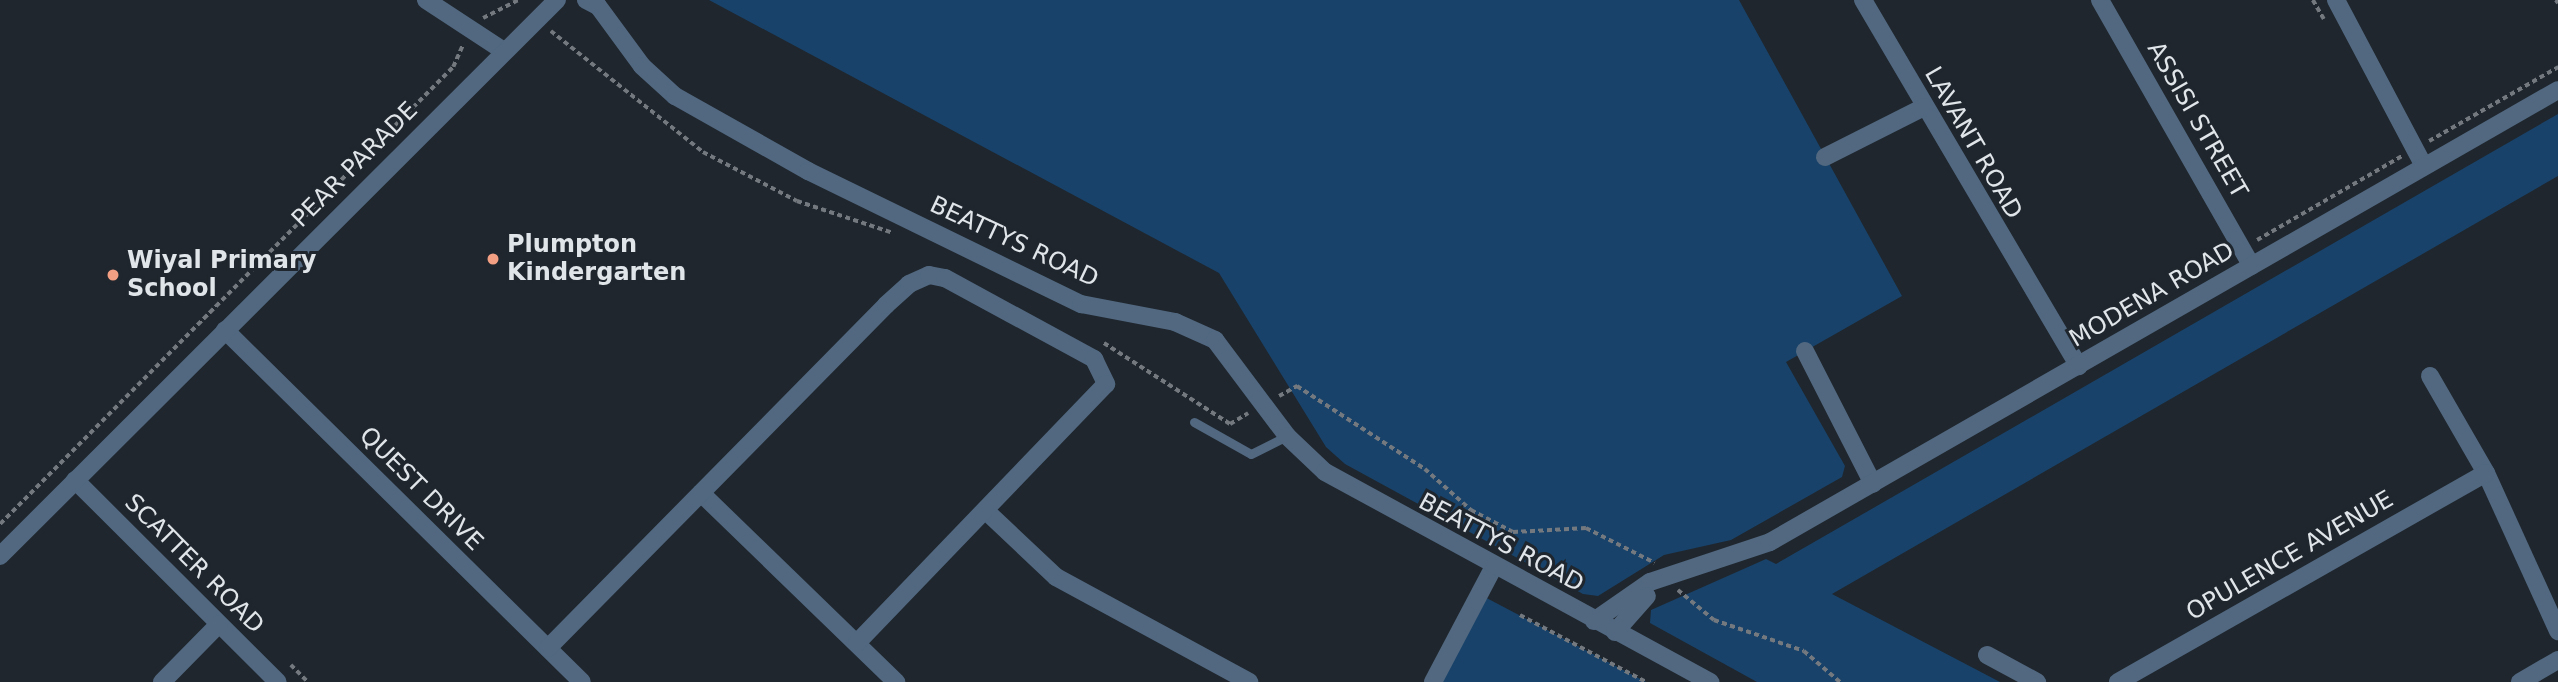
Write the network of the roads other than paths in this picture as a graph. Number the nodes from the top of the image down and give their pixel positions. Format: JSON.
{"nodes":[{"id":1,"x":426,"y":0,"type":"edge"},
{"id":2,"x":557,"y":0,"type":"edge"},
{"id":3,"x":586,"y":0,"type":"edge"},
{"id":4,"x":1863,"y":0,"type":"edge"},
{"id":5,"x":2100,"y":0,"type":"edge"},
{"id":6,"x":2336,"y":0,"type":"edge"},
{"id":7,"x":504,"y":51,"type":"junction"},
{"id":8,"x":2558,"y":90,"type":"edge"},
{"id":9,"x":1921,"y":102,"type":"junction"},
{"id":10,"x":1825,"y":157,"type":"dead end"},
{"id":11,"x":2430,"y":163,"type":"junction"},
{"id":12,"x":2252,"y":266,"type":"junction"},
{"id":13,"x":225,"y":330,"type":"junction"},
{"id":14,"x":1805,"y":351,"type":"dead end"},
{"id":15,"x":2074,"y":369,"type":"junction"},
{"id":16,"x":2430,"y":376,"type":"dead end"},
{"id":17,"x":1194,"y":422,"type":"dead end"},
{"id":18,"x":1287,"y":436,"type":"junction"},
{"id":19,"x":2486,"y":472,"type":"junction"},
{"id":20,"x":75,"y":480,"type":"junction"},
{"id":21,"x":1878,"y":481,"type":"junction"},
{"id":22,"x":701,"y":493,"type":"junction"},
{"id":23,"x":986,"y":510,"type":"junction"},
{"id":24,"x":0,"y":556,"type":"edge"},
{"id":25,"x":1493,"y":568,"type":"junction"},
{"id":26,"x":1669,"y":579,"type":"junction"},
{"id":27,"x":1594,"y":621,"type":"junction"},
{"id":28,"x":219,"y":624,"type":"junction"},
{"id":29,"x":2558,"y":631,"type":"edge"},
{"id":30,"x":1615,"y":632,"type":"junction"},
{"id":31,"x":857,"y":643,"type":"junction"},
{"id":32,"x":548,"y":648,"type":"junction"},
{"id":33,"x":1987,"y":655,"type":"dead end"},
{"id":34,"x":2558,"y":660,"type":"edge"},
{"id":35,"x":1698,"y":679,"type":"edge"},
{"id":36,"x":162,"y":682,"type":"edge"},
{"id":37,"x":278,"y":682,"type":"edge"},
{"id":38,"x":582,"y":682,"type":"edge"},
{"id":39,"x":895,"y":682,"type":"edge"},
{"id":40,"x":1249,"y":682,"type":"edge"},
{"id":41,"x":1433,"y":682,"type":"edge"},
{"id":42,"x":2038,"y":682,"type":"edge"},
{"id":43,"x":2118,"y":682,"type":"edge"},
{"id":44,"x":2520,"y":682,"type":"edge"}],
"edges":[{"from":1,"to":7,"type":"street"},
{"from":2,"to":7,"type":"street","name":"PEAR PARADE"},
{"from":3,"to":18,"type":"street","name":"BEATTYS ROAD"},
{"from":4,"to":9,"type":"street","name":"LAVANT ROAD"},
{"from":5,"to":12,"type":"street","name":"ASSISI STREET"},
{"from":6,"to":11,"type":"street"},
{"from":7,"to":13,"type":"street","name":"PEAR PARADE"},
{"from":8,"to":11,"type":"street","name":"MODENA ROAD"},
{"from":9,"to":10,"type":"street"},
{"from":9,"to":15,"type":"street","name":"LAVANT ROAD"},
{"from":11,"to":12,"type":"street","name":"MODENA ROAD"},
{"from":12,"to":15,"type":"street","name":"MODENA ROAD"},
{"from":13,"to":20,"type":"street","name":"PEAR PARADE"},
{"from":13,"to":32,"type":"street","name":"QUEST DRIVE"},
{"from":14,"to":21,"type":"street"},
{"from":15,"to":21,"type":"street","name":"MODENA ROAD"},
{"from":16,"to":19,"type":"street"},
{"from":17,"to":18,"type":"lane"},
{"from":18,"to":25,"type":"street","name":"BEATTYS ROAD"},
{"from":19,"to":29,"type":"street"},
{"from":19,"to":43,"type":"street","name":"OPULENCE AVENUE"},
{"from":20,"to":24,"type":"street","name":"PEAR PARADE"},
{"from":20,"to":28,"type":"street","name":"SCATTER ROAD"},
{"from":21,"to":26,"type":"street","name":"MODENA ROAD"},
{"from":22,"to":23,"type":"street"},
{"from":22,"to":31,"type":"street"},
{"from":22,"to":32,"type":"street"},
{"from":23,"to":31,"type":"street"},
{"from":23,"to":40,"type":"street"},
{"from":25,"to":27,"type":"street","name":"BEATTYS ROAD"},
{"from":25,"to":41,"type":"street"},
{"from":26,"to":27,"type":"street","name":"MODENA ROAD"},
{"from":26,"to":30,"type":"street","name":"MODENA ROAD"},
{"from":27,"to":30,"type":"street","name":"BEATTYS ROAD"},
{"from":28,"to":36,"type":"street"},
{"from":28,"to":37,"type":"street","name":"SCATTER ROAD"},
{"from":30,"to":35,"type":"street","name":"BEATTYS ROAD"},
{"from":31,"to":39,"type":"street"},
{"from":32,"to":38,"type":"street","name":"QUEST DRIVE"},
{"from":33,"to":42,"type":"street"},
{"from":34,"to":44,"type":"street"}]}
